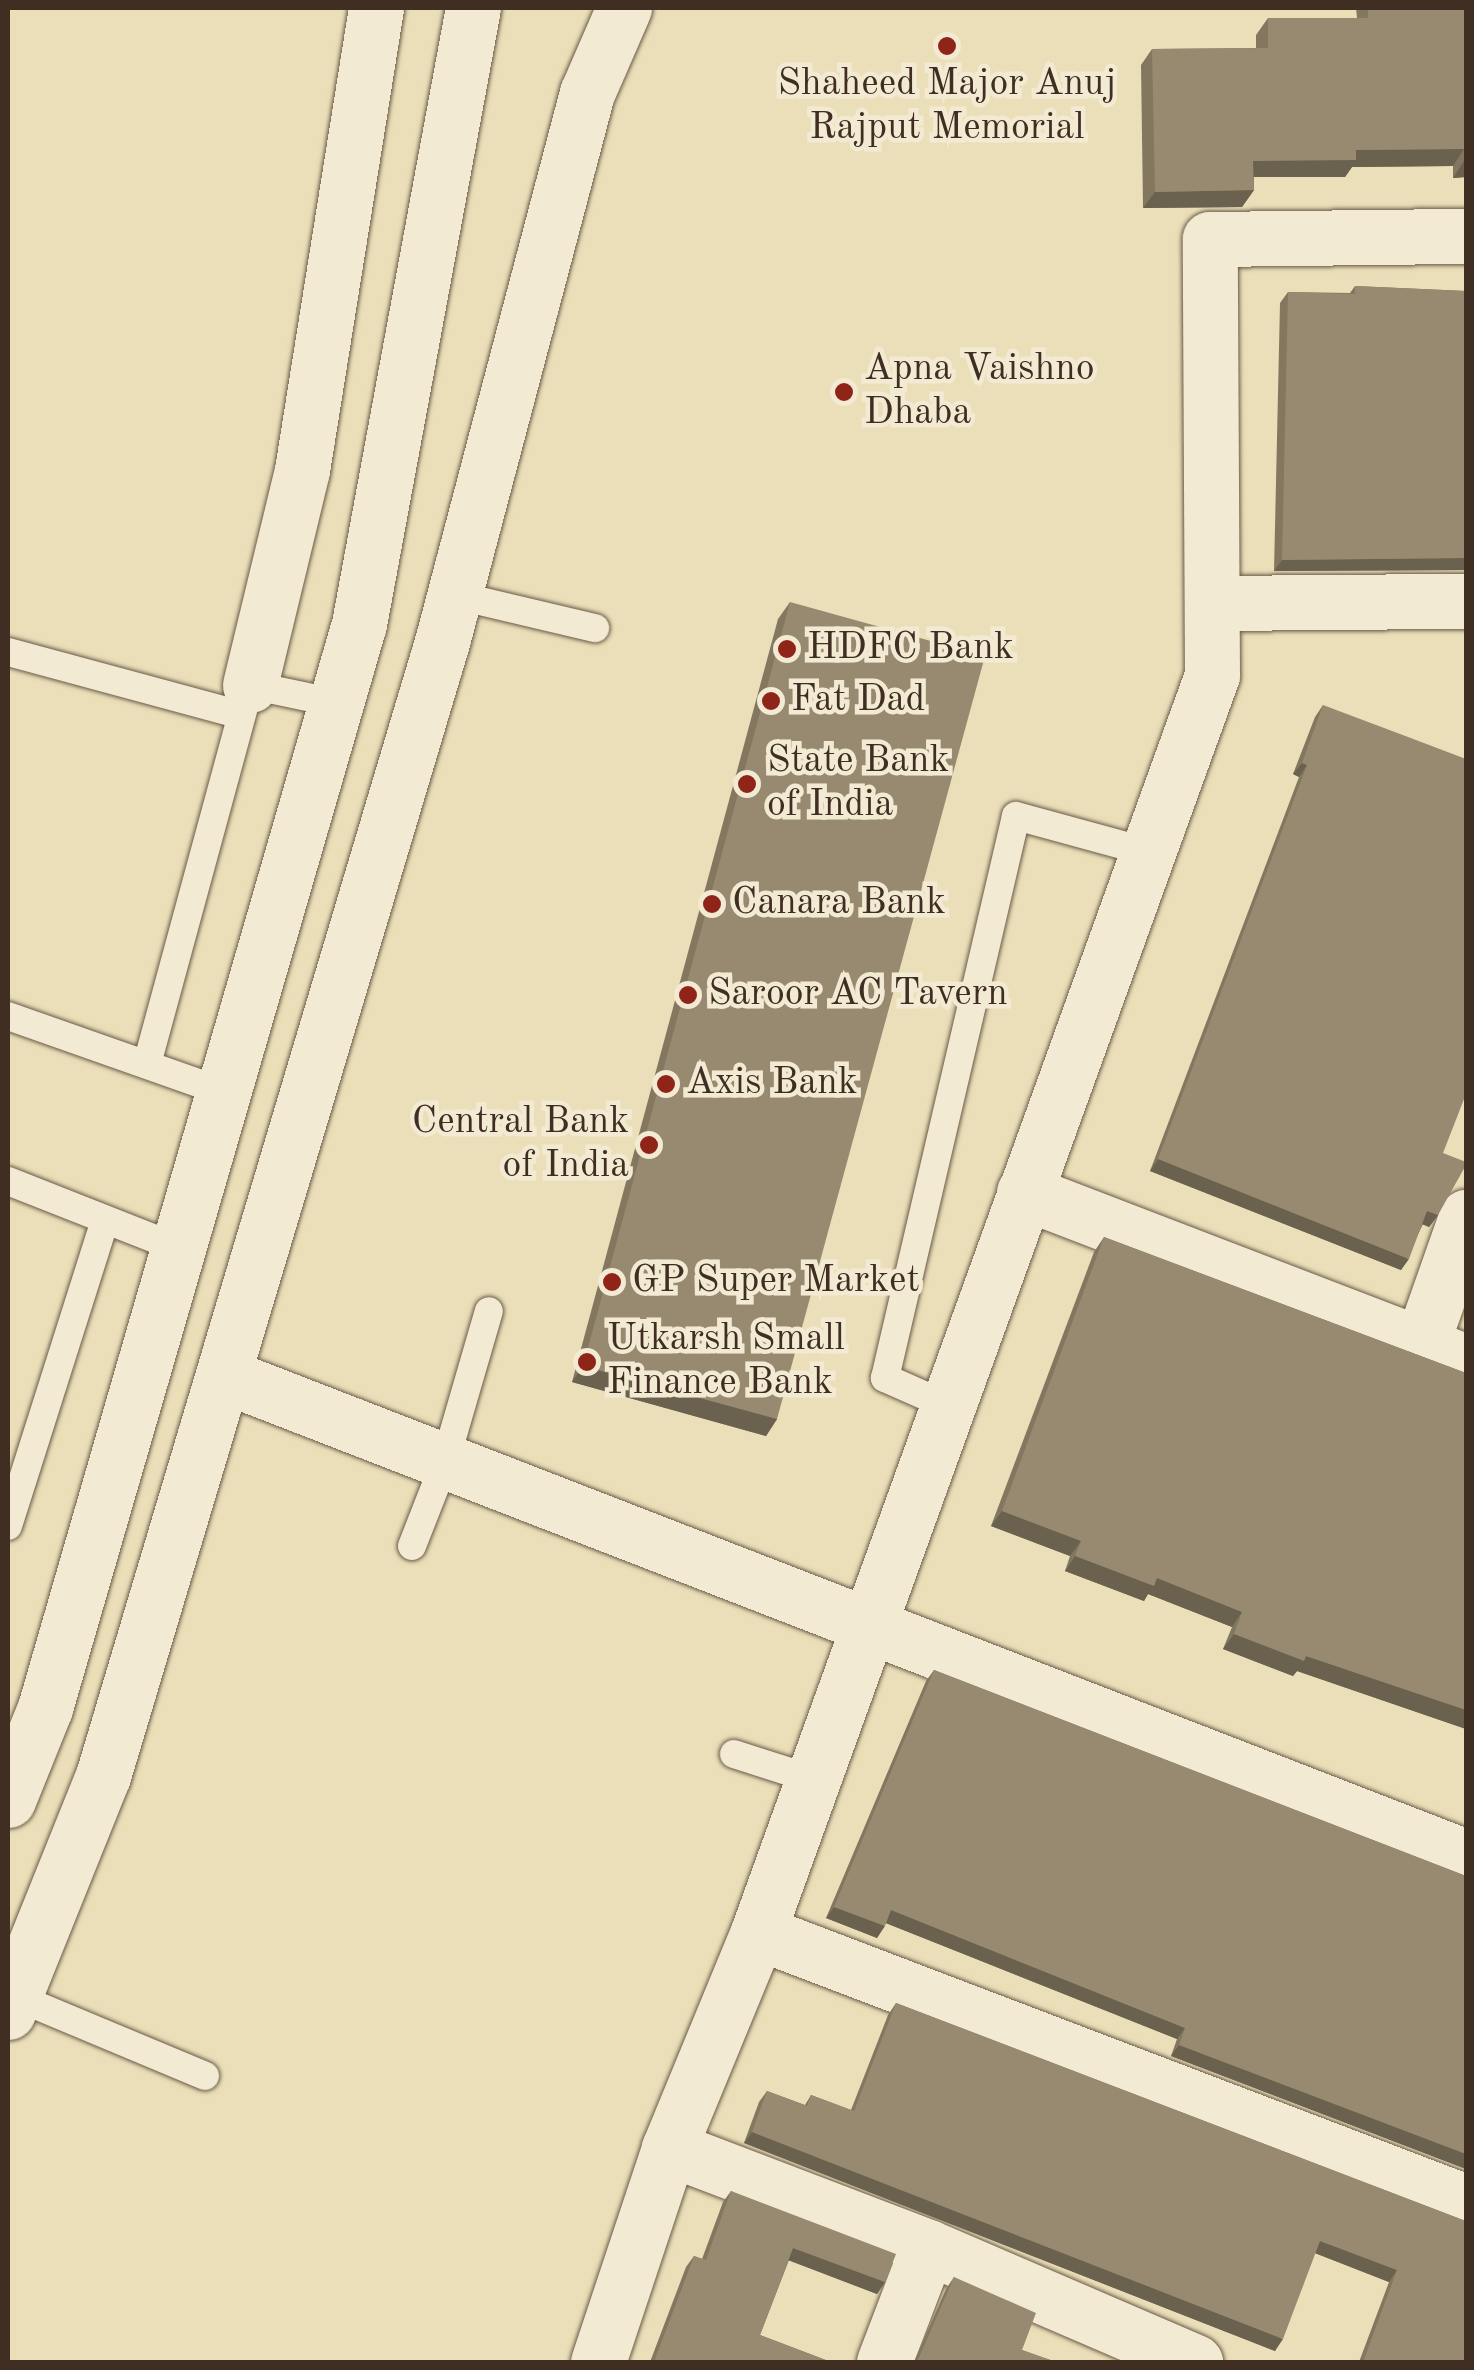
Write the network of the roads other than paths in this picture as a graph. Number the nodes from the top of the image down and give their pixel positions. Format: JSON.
{"nodes":[{"id":1,"x":376,"y":8,"type":"edge"},
{"id":2,"x":473,"y":8,"type":"edge"},
{"id":3,"x":624,"y":8,"type":"edge"},
{"id":4,"x":1466,"y":236,"type":"edge"},
{"id":5,"x":455,"y":596,"type":"junction"},
{"id":6,"x":1466,"y":601,"type":"edge"},
{"id":7,"x":1216,"y":604,"type":"junction"},
{"id":8,"x":594,"y":628,"type":"dead end"},
{"id":9,"x":8,"y":652,"type":"edge"},
{"id":10,"x":246,"y":700,"type":"junction"},
{"id":11,"x":336,"y":703,"type":"junction"},
{"id":12,"x":1148,"y":852,"type":"junction"},
{"id":13,"x":8,"y":1016,"type":"edge"},
{"id":14,"x":146,"y":1064,"type":"junction"},
{"id":15,"x":224,"y":1092,"type":"junction"},
{"id":16,"x":8,"y":1182,"type":"edge"},
{"id":17,"x":1024,"y":1192,"type":"junction"},
{"id":18,"x":1466,"y":1217,"type":"edge"},
{"id":19,"x":105,"y":1221,"type":"junction"},
{"id":20,"x":178,"y":1248,"type":"junction"},
{"id":21,"x":488,"y":1311,"type":"dead end"},
{"id":22,"x":1444,"y":1354,"type":"edge"},
{"id":23,"x":223,"y":1376,"type":"junction"},
{"id":24,"x":946,"y":1405,"type":"junction"},
{"id":25,"x":446,"y":1462,"type":"junction"},
{"id":26,"x":8,"y":1526,"type":"edge"},
{"id":27,"x":412,"y":1546,"type":"dead end"},
{"id":28,"x":866,"y":1624,"type":"junction"},
{"id":29,"x":734,"y":1754,"type":"dead end"},
{"id":30,"x":812,"y":1779,"type":"junction"},
{"id":31,"x":8,"y":1800,"type":"edge"},
{"id":32,"x":1466,"y":1857,"type":"edge"},
{"id":33,"x":758,"y":1932,"type":"junction"},
{"id":34,"x":11,"y":2004,"type":"edge"},
{"id":35,"x":205,"y":2076,"type":"dead end"},
{"id":36,"x":669,"y":2148,"type":"junction"},
{"id":37,"x":1466,"y":2202,"type":"edge"},
{"id":38,"x":928,"y":2246,"type":"junction"},
{"id":39,"x":1139,"y":2351,"type":"edge"},
{"id":40,"x":598,"y":2362,"type":"edge"},
{"id":41,"x":884,"y":2362,"type":"edge"},
{"id":42,"x":1194,"y":2362,"type":"edge"}],
"edges":[{"from":1,"to":10,"type":"street"},
{"from":2,"to":11,"type":"street"},
{"from":3,"to":5,"type":"street"},
{"from":4,"to":7,"type":"street"},
{"from":5,"to":8,"type":"lane"},
{"from":5,"to":23,"type":"street"},
{"from":6,"to":7,"type":"street"},
{"from":7,"to":12,"type":"street"},
{"from":9,"to":10,"type":"lane"},
{"from":10,"to":11,"type":"lane"},
{"from":10,"to":14,"type":"lane"},
{"from":11,"to":15,"type":"street"},
{"from":12,"to":17,"type":"street"},
{"from":12,"to":24,"type":"lane"},
{"from":13,"to":14,"type":"lane"},
{"from":14,"to":15,"type":"lane"},
{"from":15,"to":20,"type":"street"},
{"from":16,"to":19,"type":"lane"},
{"from":17,"to":22,"type":"street"},
{"from":17,"to":24,"type":"street"},
{"from":18,"to":22,"type":"street"},
{"from":19,"to":20,"type":"lane"},
{"from":19,"to":26,"type":"lane"},
{"from":20,"to":31,"type":"street"},
{"from":21,"to":25,"type":"lane"},
{"from":23,"to":25,"type":"street"},
{"from":23,"to":34,"type":"street"},
{"from":24,"to":28,"type":"street"},
{"from":25,"to":27,"type":"lane"},
{"from":25,"to":28,"type":"street"},
{"from":28,"to":30,"type":"street"},
{"from":28,"to":32,"type":"street"},
{"from":29,"to":30,"type":"lane"},
{"from":30,"to":33,"type":"street"},
{"from":33,"to":36,"type":"street"},
{"from":33,"to":37,"type":"street"},
{"from":34,"to":35,"type":"lane"},
{"from":36,"to":38,"type":"street"},
{"from":36,"to":40,"type":"street"},
{"from":38,"to":39,"type":"street"},
{"from":38,"to":41,"type":"street"},
{"from":39,"to":42,"type":"street"}]}
